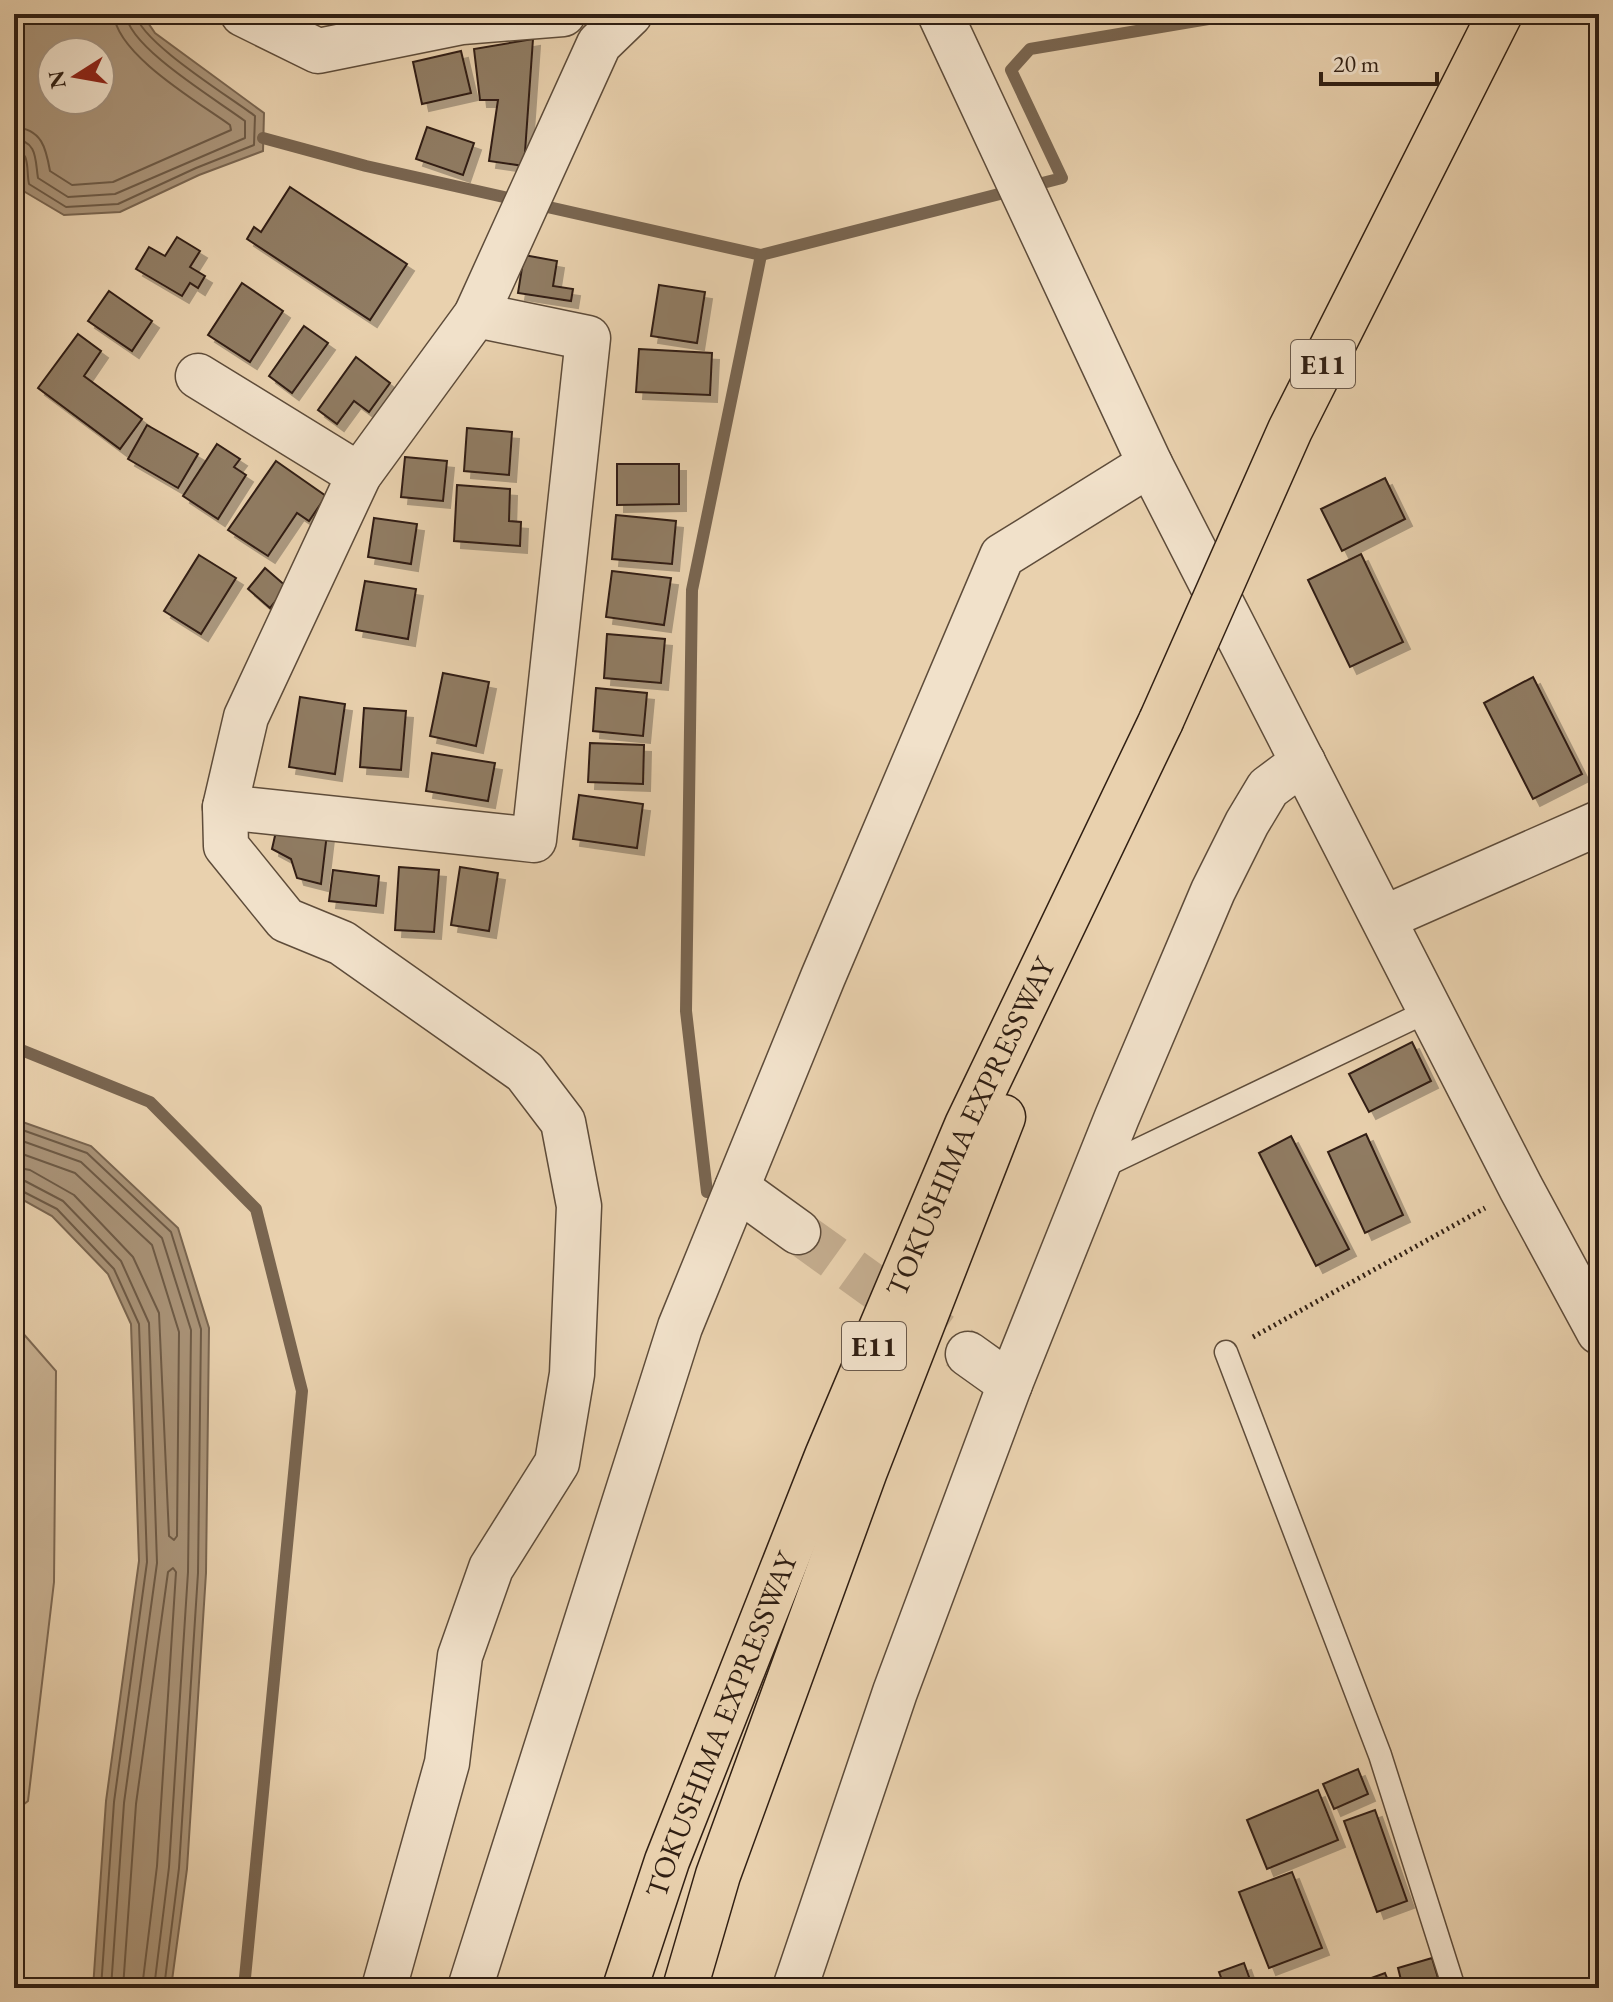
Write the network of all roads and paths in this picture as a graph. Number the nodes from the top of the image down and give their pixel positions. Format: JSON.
{"nodes":[{"id":1,"x":243,"y":14,"type":"edge"},
{"id":2,"x":563,"y":14,"type":"edge"},
{"id":3,"x":630,"y":14,"type":"edge"},
{"id":4,"x":940,"y":14,"type":"edge"},
{"id":5,"x":1500,"y":14,"type":"edge"},
{"id":6,"x":476,"y":315,"type":"junction"},
{"id":7,"x":198,"y":376,"type":"dead end"},
{"id":8,"x":1150,"y":464,"type":"junction"},
{"id":9,"x":359,"y":475,"type":"junction"},
{"id":10,"x":1161,"y":721,"type":"junction"},
{"id":11,"x":1303,"y":762,"type":"junction"},
{"id":12,"x":225,"y":807,"type":"junction"},
{"id":13,"x":1599,"y":823,"type":"edge"},
{"id":14,"x":1384,"y":918,"type":"junction"},
{"id":15,"x":1430,"y":1010,"type":"junction"},
{"id":16,"x":1095,"y":1170,"type":"junction"},
{"id":17,"x":737,"y":1188,"type":"junction"},
{"id":18,"x":1521,"y":1188,"type":"junction"},
{"id":19,"x":798,"y":1232,"type":"tunnel mouth"},
{"id":20,"x":1599,"y":1332,"type":"edge"},
{"id":21,"x":1226,"y":1352,"type":"joint"},
{"id":22,"x":968,"y":1354,"type":"tunnel mouth"},
{"id":23,"x":1010,"y":1384,"type":"junction"},
{"id":24,"x":384,"y":1988,"type":"edge"},
{"id":25,"x":470,"y":1988,"type":"edge"},
{"id":26,"x":625,"y":1988,"type":"edge"},
{"id":27,"x":685,"y":1988,"type":"edge"},
{"id":28,"x":795,"y":1988,"type":"edge"},
{"id":29,"x":1454,"y":1988,"type":"edge"}],
"edges":[{"from":1,"to":2,"type":"street"},
{"from":3,"to":6,"type":"street"},
{"from":4,"to":8,"type":"street"},
{"from":5,"to":10,"type":"highway","name":"TOKUSHIMA EXPRESSWAY","number":"E11","bridge":true},
{"from":6,"to":9,"type":"street"},
{"from":6,"to":12,"type":"street"},
{"from":7,"to":9,"type":"street"},
{"from":8,"to":11,"type":"street"},
{"from":8,"to":17,"type":"street"},
{"from":9,"to":12,"type":"street"},
{"from":10,"to":26,"type":"highway","name":"TOKUSHIMA EXPRESSWAY","number":"E11"},
{"from":10,"to":27,"type":"highway","name":"TOKUSHIMA EXPRESSWAY","number":"E11"},
{"from":11,"to":14,"type":"street"},
{"from":11,"to":16,"type":"street"},
{"from":12,"to":24,"type":"street"},
{"from":13,"to":14,"type":"street"},
{"from":14,"to":15,"type":"street"},
{"from":15,"to":16,"type":"lane"},
{"from":15,"to":18,"type":"street"},
{"from":16,"to":23,"type":"street"},
{"from":17,"to":19,"type":"street"},
{"from":17,"to":25,"type":"street"},
{"from":18,"to":20,"type":"street"},
{"from":18,"to":21,"type":"path"},
{"from":21,"to":29,"type":"lane"},
{"from":22,"to":23,"type":"street"},
{"from":23,"to":28,"type":"street"}]}
